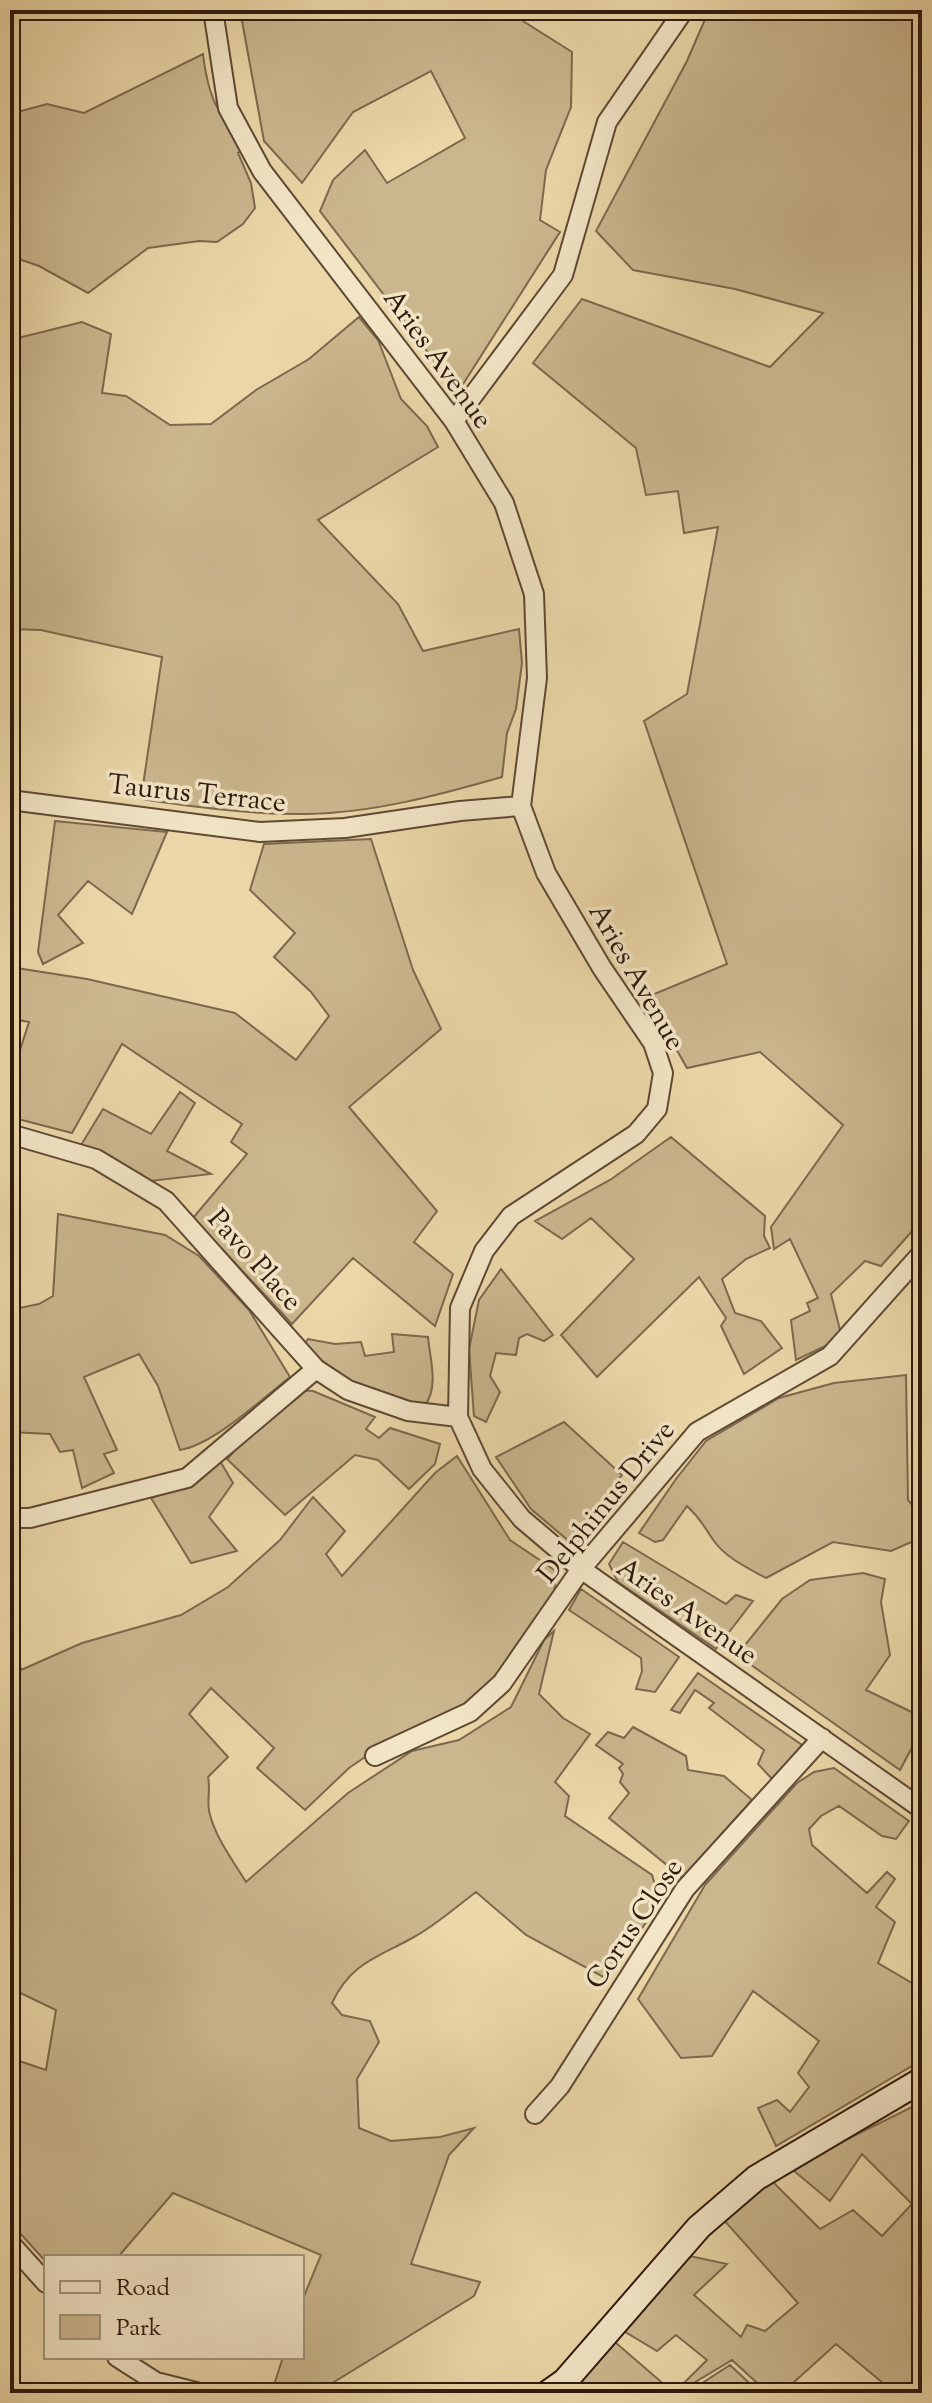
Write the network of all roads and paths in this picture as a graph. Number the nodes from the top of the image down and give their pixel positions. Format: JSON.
{"nodes":[{"id":1,"x":213,"y":10,"type":"edge"},
{"id":2,"x":684,"y":10,"type":"edge"},
{"id":3,"x":454,"y":421,"type":"junction"},
{"id":4,"x":10,"y":800,"type":"edge"},
{"id":5,"x":521,"y":806,"type":"junction"},
{"id":6,"x":10,"y":1134,"type":"edge"},
{"id":7,"x":922,"y":1253,"type":"edge"},
{"id":8,"x":316,"y":1369,"type":"junction"},
{"id":9,"x":458,"y":1417,"type":"junction"},
{"id":10,"x":10,"y":1518,"type":"edge"},
{"id":11,"x":581,"y":1569,"type":"junction"},
{"id":12,"x":822,"y":1738,"type":"junction"},
{"id":13,"x":375,"y":1756,"type":"dead end"},
{"id":14,"x":922,"y":1809,"type":"edge"},
{"id":15,"x":922,"y":2080,"type":"edge"},
{"id":16,"x":535,"y":2114,"type":"dead end"},
{"id":17,"x":10,"y":2243,"type":"edge"},
{"id":18,"x":44,"y":2281,"type":"edge"},
{"id":19,"x":120,"y":2359,"type":"edge"},
{"id":20,"x":200,"y":2393,"type":"edge"},
{"id":21,"x":548,"y":2393,"type":"edge"}],
"edges":[{"from":1,"to":3,"type":"street","name":"Aries Avenue"},
{"from":2,"to":3,"type":"street"},
{"from":3,"to":5,"type":"street","name":"Aries Avenue"},
{"from":4,"to":5,"type":"street","name":"Taurus Terrace"},
{"from":5,"to":9,"type":"street","name":"Aries Avenue"},
{"from":6,"to":8,"type":"street","name":"Pavo Place"},
{"from":7,"to":11,"type":"street","name":"Delphinus Drive"},
{"from":8,"to":9,"type":"street","name":"Pavo Place"},
{"from":8,"to":10,"type":"street"},
{"from":9,"to":11,"type":"street","name":"Aries Avenue"},
{"from":11,"to":12,"type":"street","name":"Aries Avenue"},
{"from":11,"to":13,"type":"street","name":"Delphinus Drive"},
{"from":12,"to":14,"type":"street","name":"Aries Avenue"},
{"from":12,"to":16,"type":"street","name":"Corus Close"},
{"from":15,"to":21,"type":"main road"},
{"from":17,"to":18,"type":"street"},
{"from":19,"to":20,"type":"street"}]}
